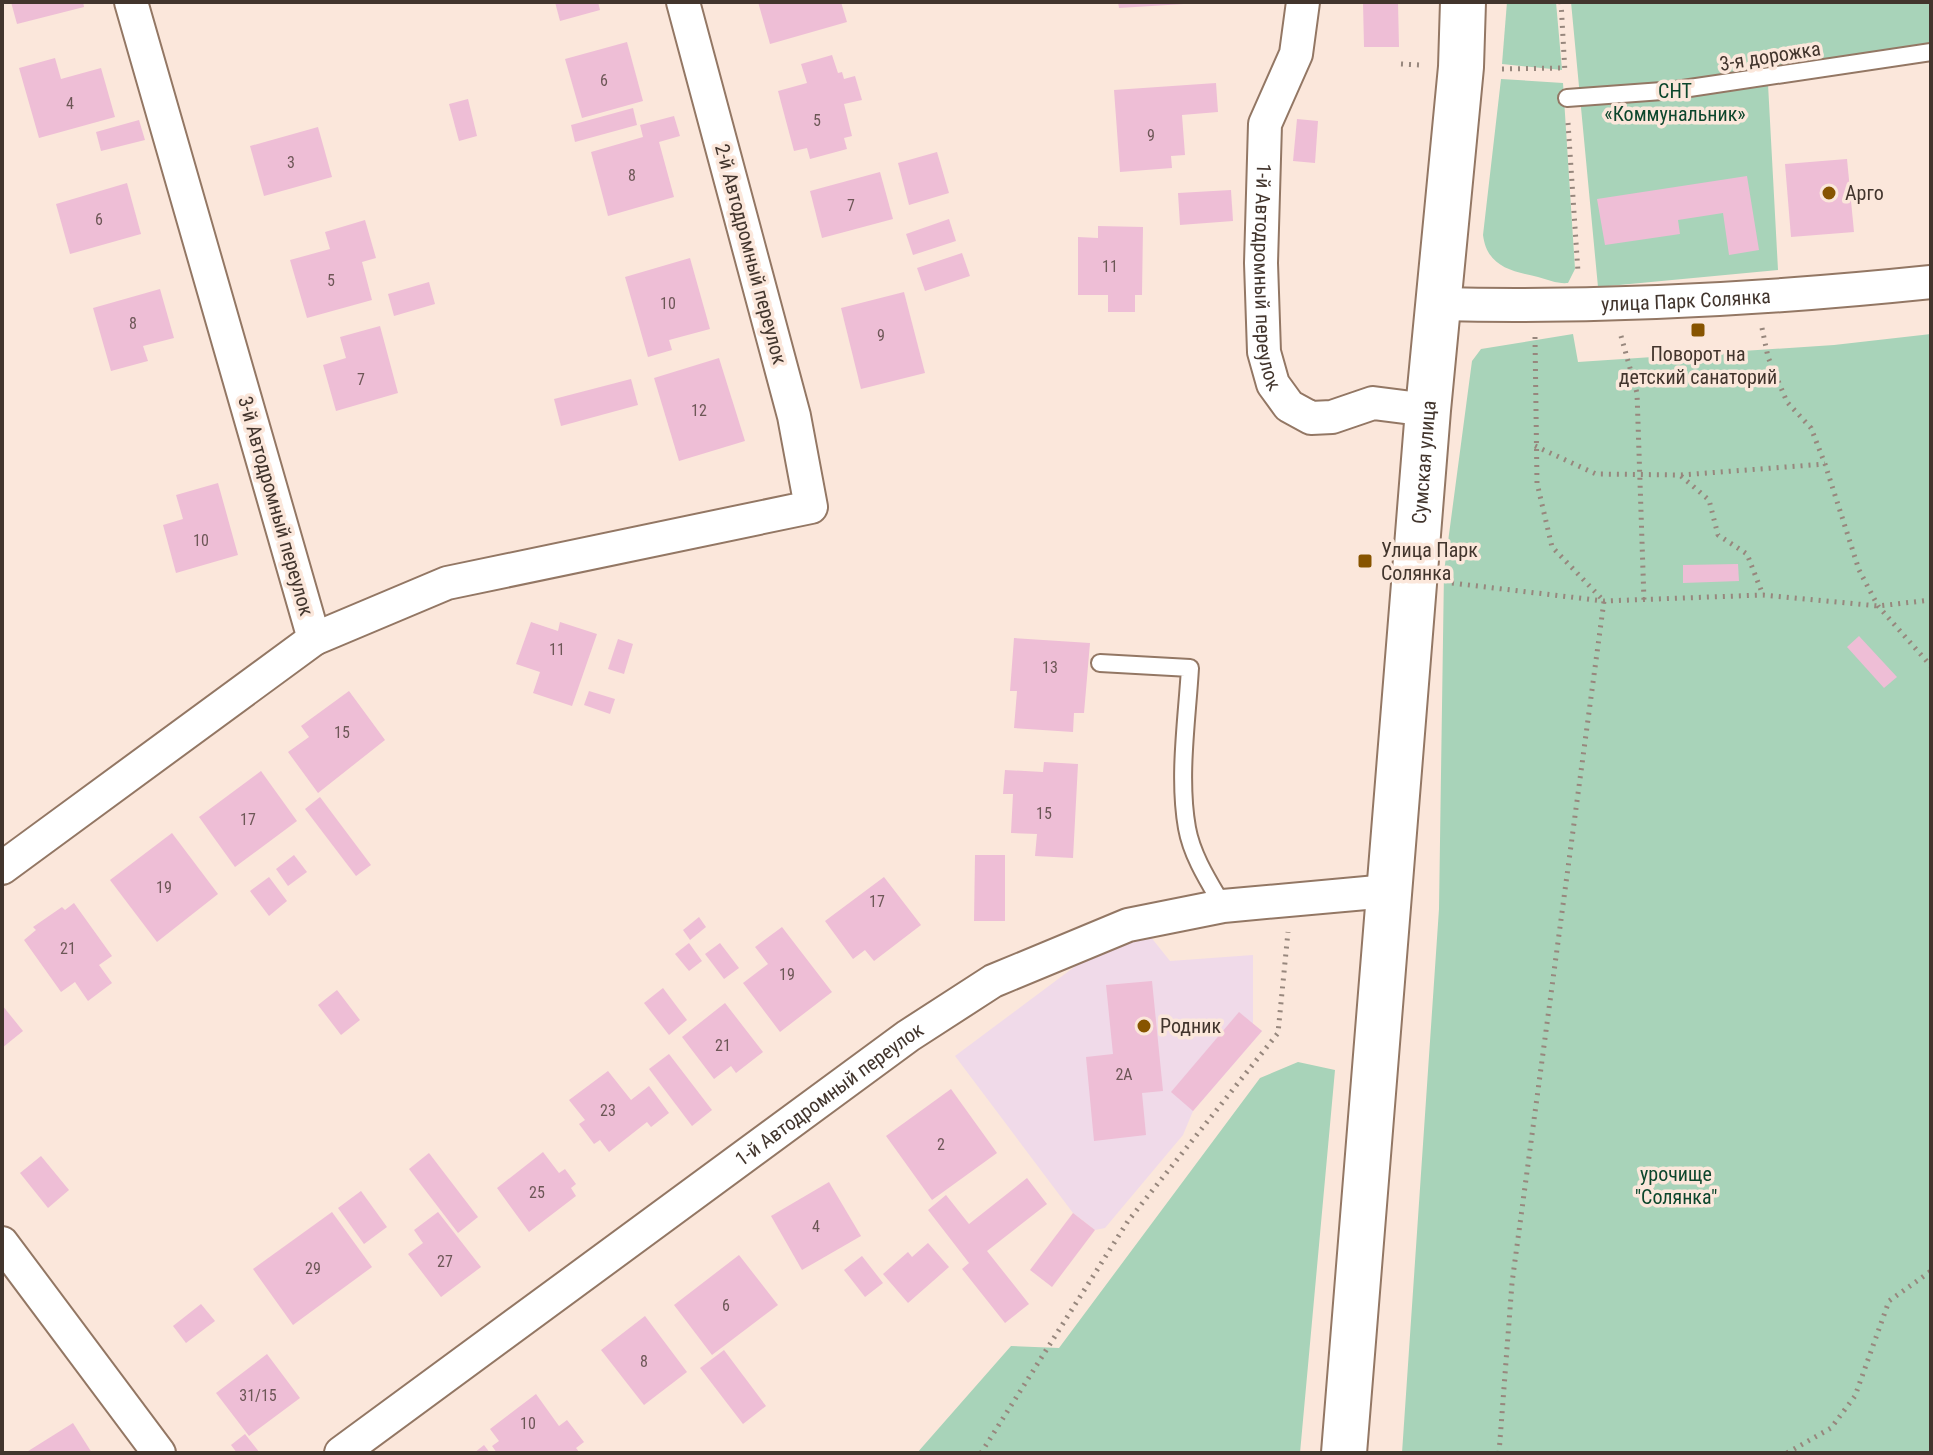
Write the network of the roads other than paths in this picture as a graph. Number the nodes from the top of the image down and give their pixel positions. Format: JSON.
{"nodes":[{"id":1,"x":131,"y":2,"type":"edge"},
{"id":2,"x":683,"y":2,"type":"edge"},
{"id":3,"x":1303,"y":2,"type":"edge"},
{"id":4,"x":1463,"y":2,"type":"edge"},
{"id":5,"x":1931,"y":52,"type":"edge"},
{"id":6,"x":1567,"y":98,"type":"road end"},
{"id":7,"x":1931,"y":282,"type":"edge"},
{"id":8,"x":1440,"y":304,"type":"junction"},
{"id":9,"x":1428,"y":410,"type":"junction"},
{"id":10,"x":314,"y":639,"type":"junction"},
{"id":11,"x":1100,"y":663,"type":"dead end"},
{"id":12,"x":2,"y":868,"type":"edge"},
{"id":13,"x":1223,"y":906,"type":"junction"},
{"id":14,"x":1387,"y":907,"type":"junction"},
{"id":15,"x":2,"y":1243,"type":"edge"},
{"id":16,"x":159,"y":1453,"type":"edge"},
{"id":17,"x":341,"y":1453,"type":"edge"},
{"id":18,"x":1344,"y":1453,"type":"edge"}],
"edges":[{"from":1,"to":10,"type":"street","name":"3-й Автодромный переулок"},
{"from":2,"to":10,"type":"street","name":"2-й Автодромный переулок"},
{"from":3,"to":9,"type":"street","name":"1-й Автодромный переулок"},
{"from":4,"to":8,"type":"main road","name":"Сумская улица"},
{"from":5,"to":6,"type":"lane","name":"3-я дорожка"},
{"from":7,"to":8,"type":"street","name":"улица Парк Солянка"},
{"from":8,"to":9,"type":"main road","name":"Сумская улица"},
{"from":9,"to":14,"type":"main road","name":"Сумская улица"},
{"from":10,"to":12,"type":"street","name":"3-й Автодромный переулок"},
{"from":11,"to":13,"type":"lane"},
{"from":13,"to":14,"type":"street","name":"1-й Автодромный переулок"},
{"from":13,"to":17,"type":"street","name":"1-й Автодромный переулок"},
{"from":14,"to":18,"type":"main road","name":"Сумская улица"},
{"from":15,"to":16,"type":"street"}]}
